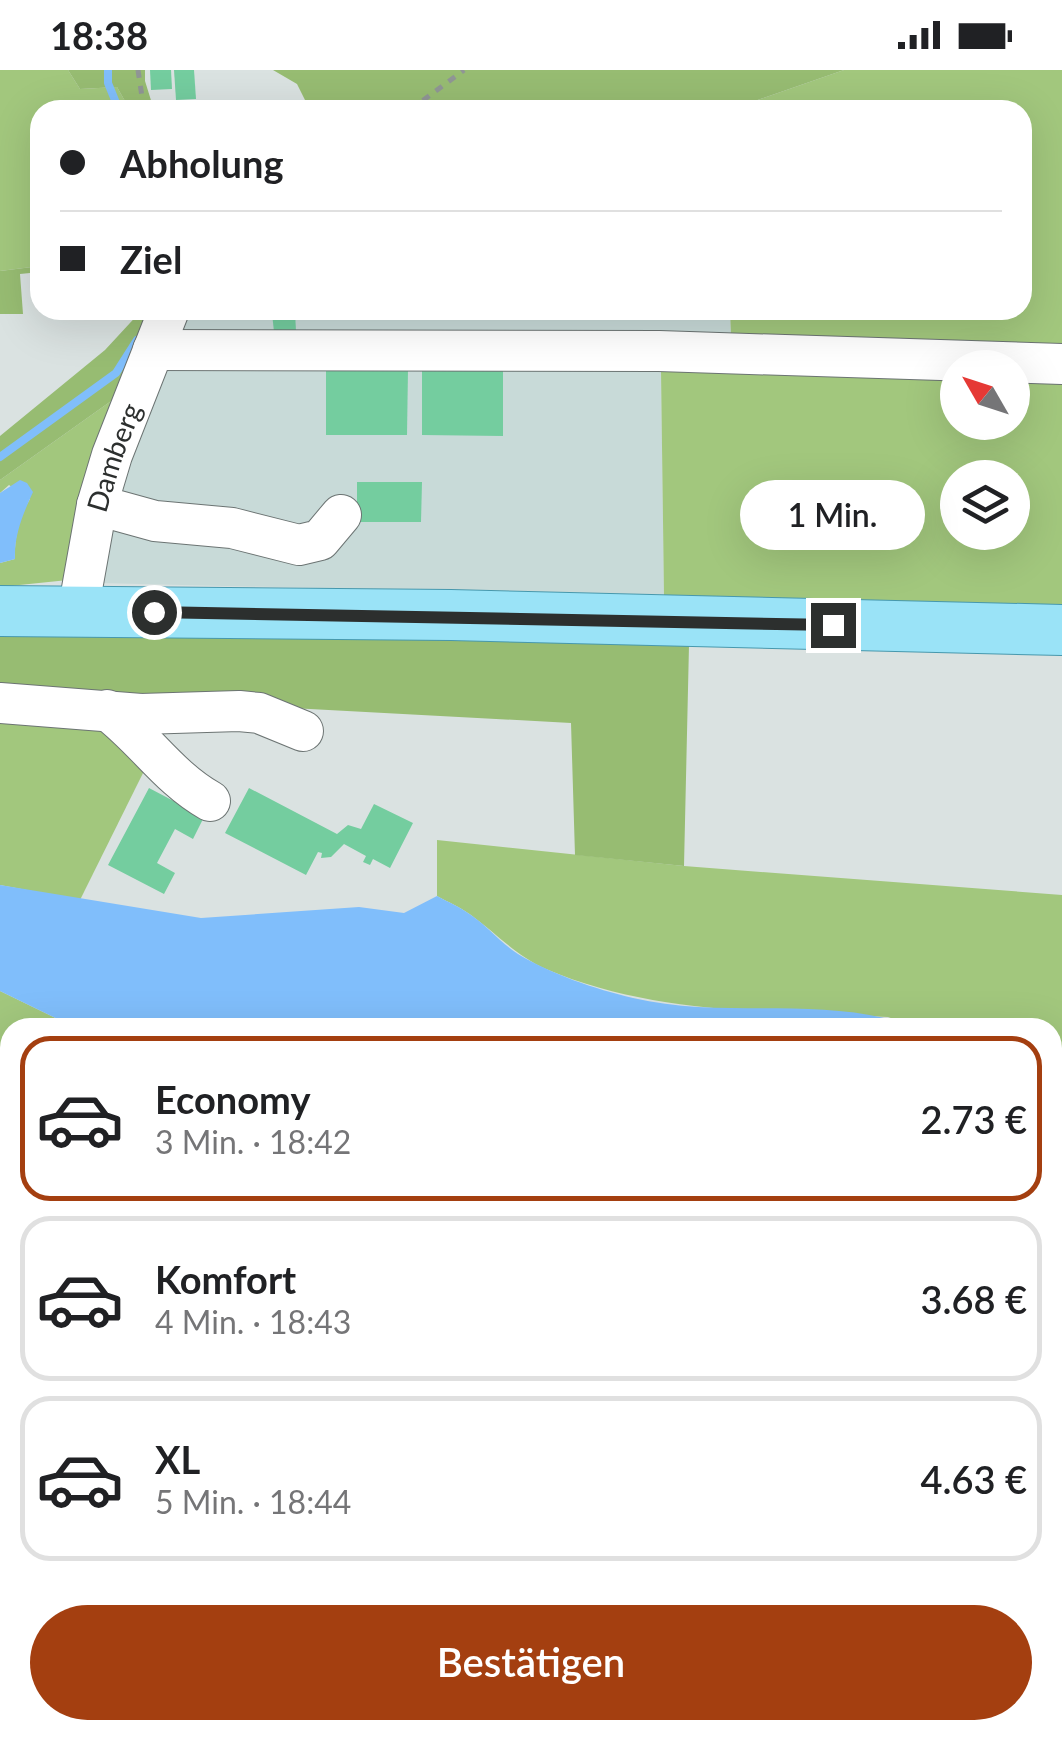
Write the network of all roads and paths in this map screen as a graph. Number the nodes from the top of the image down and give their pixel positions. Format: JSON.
{"nodes":[{"id":1,"x":138,"y":70,"type":"edge"},
{"id":2,"x":464,"y":70,"type":"edge"},
{"id":3,"x":142,"y":100,"type":"edge"},
{"id":4,"x":424,"y":100,"type":"edge"},
{"id":5,"x":165,"y":320,"type":"edge"},
{"id":6,"x":153,"y":350,"type":"junction"},
{"id":7,"x":1062,"y":364,"type":"edge"},
{"id":8,"x":97,"y":505,"type":"junction"},
{"id":9,"x":341,"y":515,"type":"dead end"},
{"id":10,"x":78,"y":611,"type":"junction"},
{"id":11,"x":0,"y":612,"type":"edge"},
{"id":12,"x":1062,"y":630,"type":"edge"},
{"id":13,"x":0,"y":703,"type":"edge"},
{"id":14,"x":108,"y":710,"type":"junction"},
{"id":15,"x":303,"y":731,"type":"dead end"},
{"id":16,"x":210,"y":801,"type":"dead end"}],
"edges":[{"from":1,"to":3,"type":"path"},
{"from":2,"to":4,"type":"path"},
{"from":5,"to":6,"type":"street","name":"Damberg"},
{"from":6,"to":7,"type":"street"},
{"from":6,"to":8,"type":"street","name":"Damberg"},
{"from":8,"to":9,"type":"street"},
{"from":8,"to":10,"type":"street","name":"Damberg"},
{"from":10,"to":11,"type":"main road"},
{"from":10,"to":12,"type":"main road"},
{"from":13,"to":14,"type":"street"},
{"from":14,"to":15,"type":"street"},
{"from":14,"to":16,"type":"street"}]}
